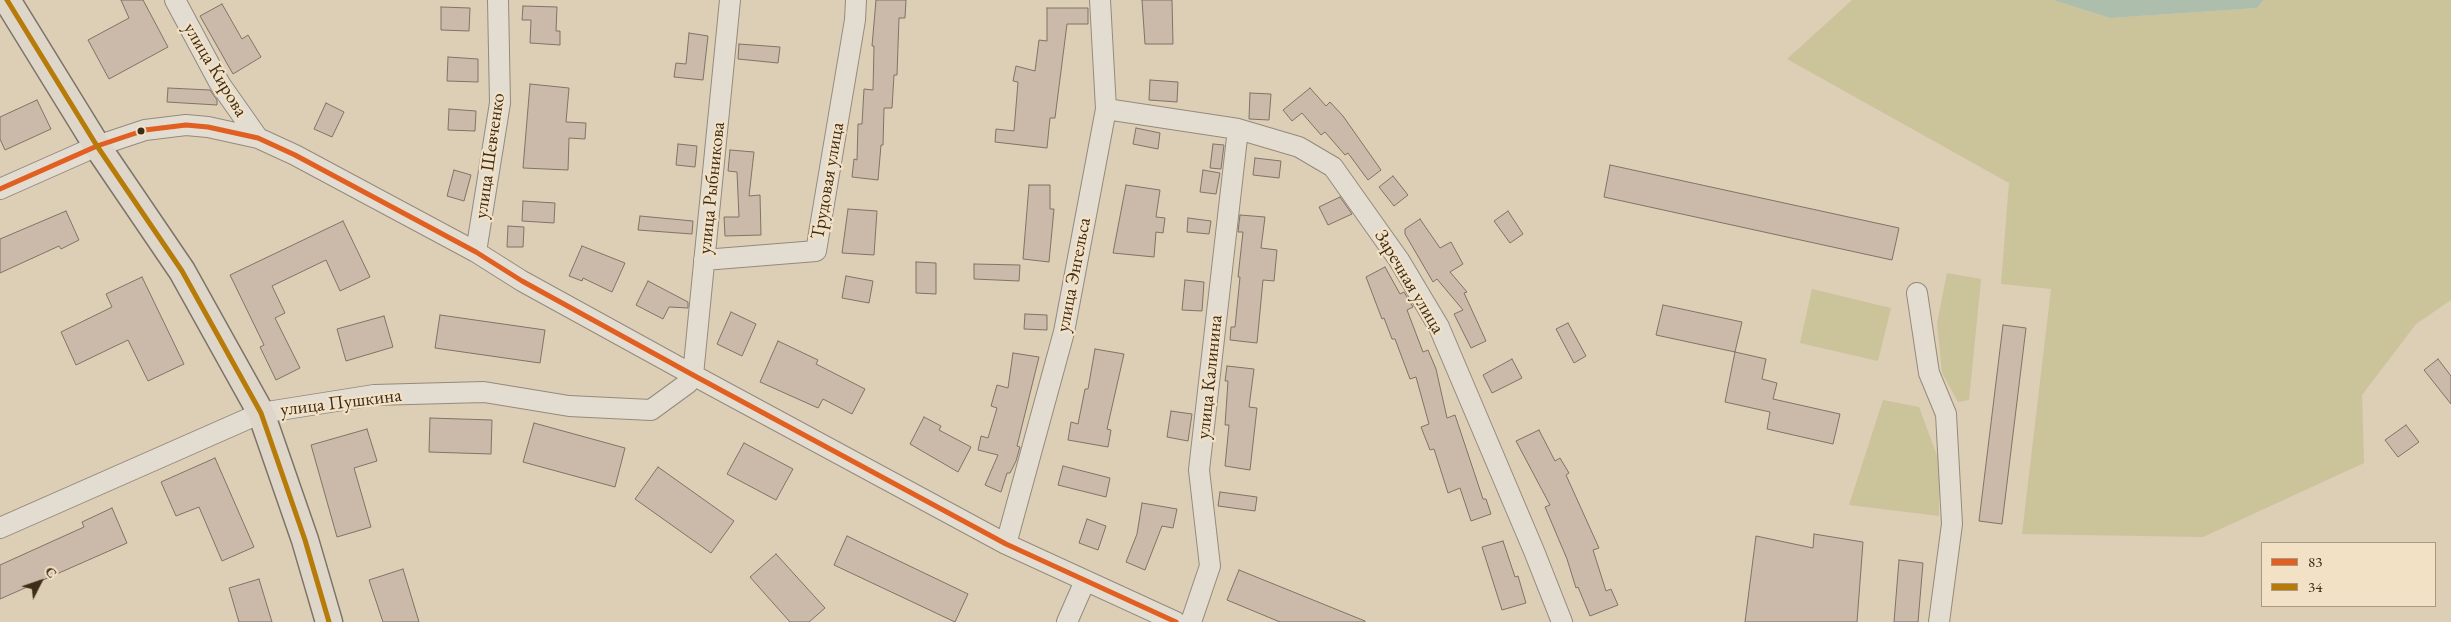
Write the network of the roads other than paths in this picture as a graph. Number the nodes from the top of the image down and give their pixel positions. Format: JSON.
{"nodes":[{"id":1,"x":7,"y":0,"type":"edge"},
{"id":2,"x":175,"y":0,"type":"edge"},
{"id":3,"x":498,"y":0,"type":"edge"},
{"id":4,"x":730,"y":0,"type":"edge"},
{"id":5,"x":856,"y":0,"type":"edge"},
{"id":6,"x":1100,"y":0,"type":"edge"},
{"id":7,"x":1106,"y":109,"type":"junction"},
{"id":8,"x":1238,"y":129,"type":"junction"},
{"id":9,"x":258,"y":138,"type":"junction"},
{"id":10,"x":97,"y":146,"type":"junction"},
{"id":11,"x":0,"y":189,"type":"edge"},
{"id":12,"x":476,"y":252,"type":"junction"},
{"id":13,"x":704,"y":260,"type":"junction"},
{"id":14,"x":1917,"y":293,"type":"dead end"},
{"id":15,"x":693,"y":375,"type":"junction"},
{"id":16,"x":261,"y":413,"type":"junction"},
{"id":17,"x":0,"y":528,"type":"edge"},
{"id":18,"x":1006,"y":544,"type":"junction"},
{"id":19,"x":1085,"y":581,"type":"junction"},
{"id":20,"x":329,"y":622,"type":"edge"},
{"id":21,"x":1068,"y":622,"type":"edge"},
{"id":22,"x":1176,"y":622,"type":"edge"},
{"id":23,"x":1191,"y":622,"type":"edge"},
{"id":24,"x":1562,"y":622,"type":"edge"},
{"id":25,"x":1939,"y":622,"type":"edge"}],
"edges":[{"from":1,"to":10,"type":"main road"},
{"from":2,"to":9,"type":"street","name":"улица Кирова"},
{"from":3,"to":12,"type":"street","name":"улица Шевченко"},
{"from":4,"to":13,"type":"street","name":"улица Рыбникова"},
{"from":5,"to":13,"type":"street","name":"Трудовая улица"},
{"from":6,"to":7,"type":"street","name":"улица Энгельса"},
{"from":7,"to":8,"type":"street","name":"Заречная улица"},
{"from":7,"to":18,"type":"street","name":"улица Энгельса"},
{"from":8,"to":23,"type":"street","name":"улица Калинина"},
{"from":8,"to":24,"type":"street","name":"Заречная улица"},
{"from":9,"to":10,"type":"street"},
{"from":9,"to":12,"type":"street"},
{"from":10,"to":11,"type":"street"},
{"from":10,"to":16,"type":"main road"},
{"from":12,"to":15,"type":"street"},
{"from":13,"to":15,"type":"street","name":"улица Рыбникова"},
{"from":14,"to":25,"type":"street"},
{"from":15,"to":16,"type":"street","name":"улица Пушкина"},
{"from":15,"to":18,"type":"street"},
{"from":16,"to":17,"type":"street","name":"улица Пушкина"},
{"from":16,"to":20,"type":"main road"},
{"from":18,"to":19,"type":"street"},
{"from":19,"to":21,"type":"street"},
{"from":19,"to":22,"type":"street"}]}
